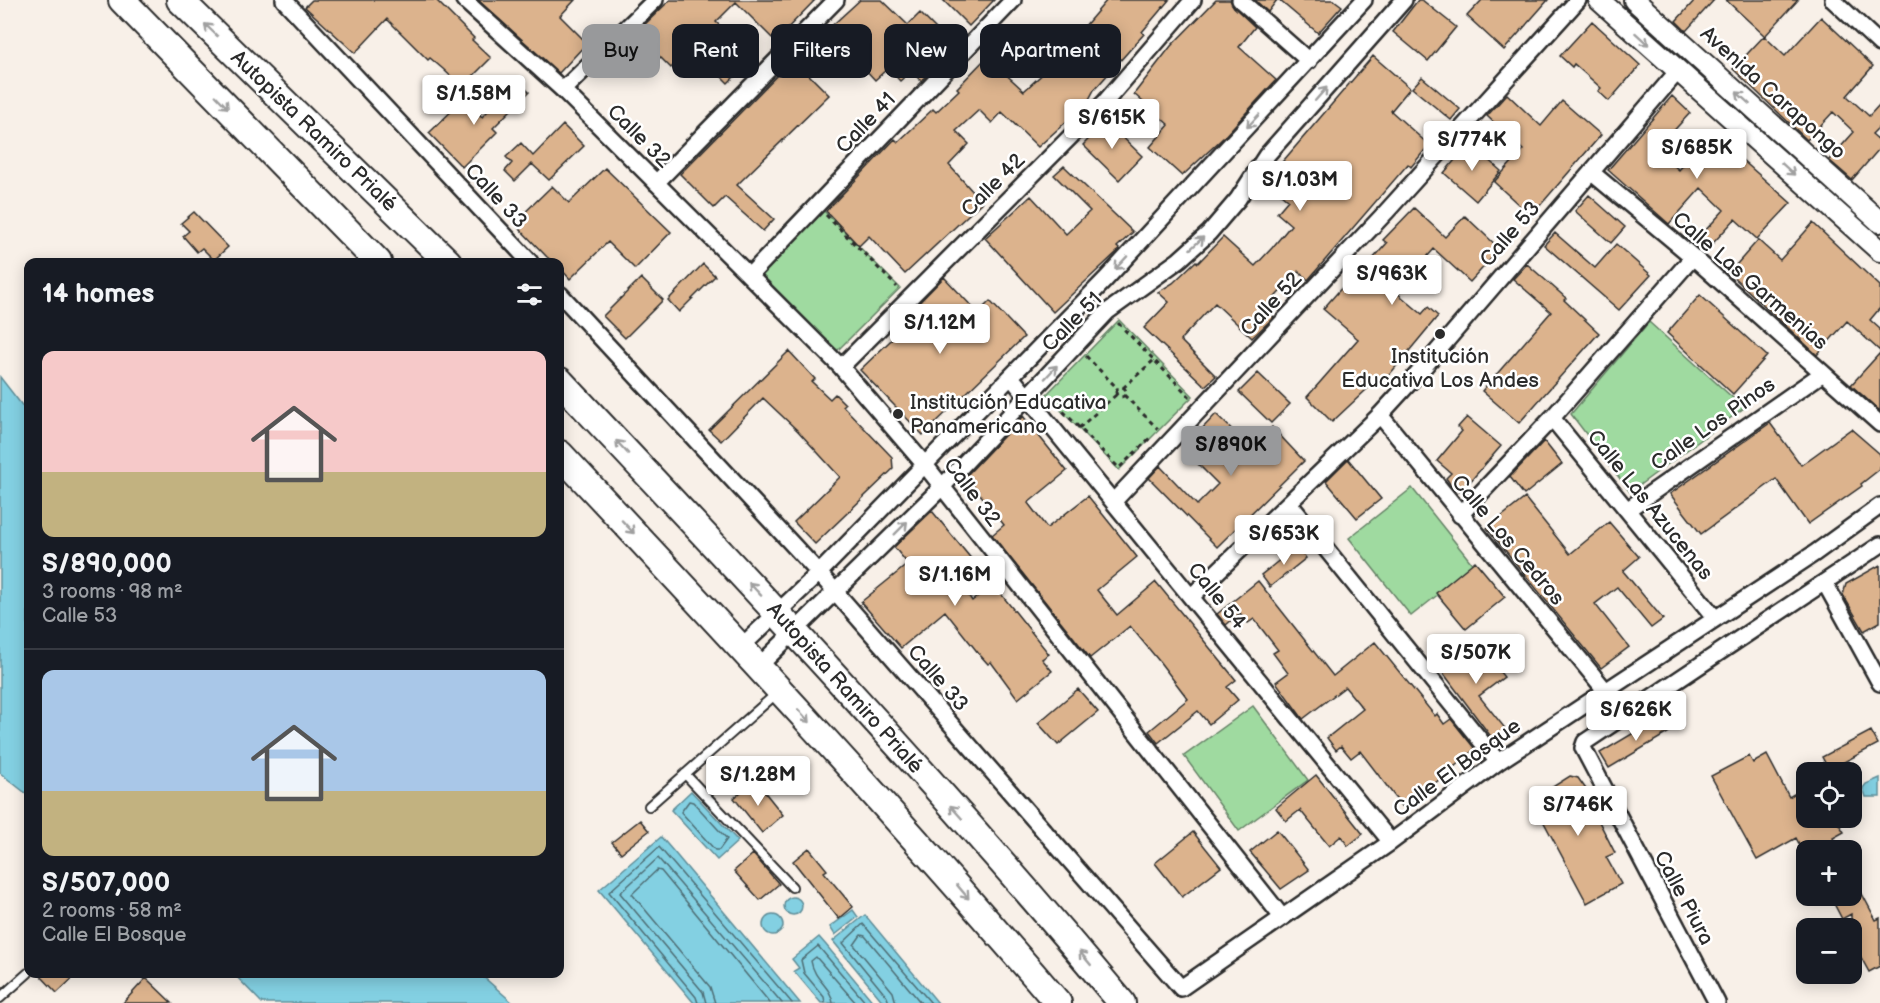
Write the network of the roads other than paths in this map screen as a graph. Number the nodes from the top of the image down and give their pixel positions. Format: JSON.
{"nodes":[{"id":1,"x":122,"y":0,"type":"edge"},
{"id":2,"x":180,"y":0,"type":"edge"},
{"id":3,"x":464,"y":0,"type":"edge"},
{"id":4,"x":836,"y":0,"type":"edge"},
{"id":5,"x":1013,"y":0,"type":"edge"},
{"id":6,"x":1193,"y":0,"type":"edge"},
{"id":7,"x":1240,"y":0,"type":"edge"},
{"id":8,"x":1364,"y":0,"type":"edge"},
{"id":9,"x":1404,"y":0,"type":"edge"},
{"id":10,"x":1578,"y":0,"type":"edge"},
{"id":11,"x":1599,"y":0,"type":"edge"},
{"id":12,"x":1634,"y":0,"type":"edge"},
{"id":13,"x":1833,"y":0,"type":"edge"},
{"id":14,"x":290,"y":2,"type":"edge"},
{"id":15,"x":645,"y":3,"type":"edge"},
{"id":16,"x":1878,"y":39,"type":"edge"},
{"id":17,"x":1309,"y":61,"type":"junction"},
{"id":18,"x":1678,"y":71,"type":"junction"},
{"id":19,"x":563,"y":90,"type":"junction"},
{"id":20,"x":1591,"y":172,"type":"junction"},
{"id":21,"x":656,"y":183,"type":"junction"},
{"id":22,"x":1880,"y":222,"type":"edge"},
{"id":23,"x":1880,"y":251,"type":"edge"},
{"id":24,"x":1693,"y":257,"type":"junction"},
{"id":25,"x":374,"y":258,"type":"edge"},
{"id":26,"x":444,"y":258,"type":"edge"},
{"id":27,"x":526,"y":258,"type":"edge"},
{"id":28,"x":750,"y":275,"type":"junction"},
{"id":29,"x":564,"y":298,"type":"edge"},
{"id":30,"x":840,"y":367,"type":"junction"},
{"id":31,"x":1823,"y":373,"type":"junction"},
{"id":32,"x":1011,"y":376,"type":"junction"},
{"id":33,"x":564,"y":385,"type":"edge"},
{"id":34,"x":1028,"y":397,"type":"junction"},
{"id":35,"x":1380,"y":415,"type":"junction"},
{"id":36,"x":1552,"y":418,"type":"junction"},
{"id":37,"x":1880,"y":424,"type":"edge"},
{"id":38,"x":564,"y":458,"type":"edge"},
{"id":39,"x":925,"y":465,"type":"junction"},
{"id":40,"x":941,"y":488,"type":"junction"},
{"id":41,"x":1113,"y":502,"type":"junction"},
{"id":42,"x":1289,"y":503,"type":"junction"},
{"id":43,"x":1880,"y":506,"type":"edge"},
{"id":44,"x":1627,"y":510,"type":"junction"},
{"id":45,"x":1460,"y":515,"type":"junction"},
{"id":46,"x":1880,"y":545,"type":"edge"},
{"id":47,"x":819,"y":573,"type":"junction"},
{"id":48,"x":1826,"y":584,"type":"junction"},
{"id":49,"x":836,"y":593,"type":"junction"},
{"id":50,"x":1191,"y":597,"type":"junction"},
{"id":51,"x":778,"y":612,"type":"junction"},
{"id":52,"x":1714,"y":618,"type":"junction"},
{"id":53,"x":795,"y":632,"type":"junction"},
{"id":54,"x":741,"y":646,"type":"junction"},
{"id":55,"x":759,"y":666,"type":"junction"},
{"id":56,"x":1880,"y":683,"type":"edge"},
{"id":57,"x":781,"y":690,"type":"junction"},
{"id":58,"x":1605,"y":690,"type":"junction"},
{"id":59,"x":1498,"y":762,"type":"junction"},
{"id":60,"x":685,"y":774,"type":"junction"},
{"id":61,"x":649,"y":806,"type":"dead end"},
{"id":62,"x":1391,"y":842,"type":"junction"},
{"id":63,"x":792,"y":887,"type":"dead end"},
{"id":64,"x":1282,"y":917,"type":"junction"},
{"id":65,"x":24,"y":977,"type":"edge"},
{"id":66,"x":1181,"y":988,"type":"joint"},
{"id":67,"x":0,"y":998,"type":"edge"},
{"id":68,"x":1058,"y":1003,"type":"edge"},
{"id":69,"x":1122,"y":1003,"type":"edge"},
{"id":70,"x":1717,"y":1003,"type":"edge"}],
"edges":[{"from":1,"to":25,"type":"highway","name":"Autopista Ramiro Prialé","one_way":true},
{"from":26,"to":2,"type":"highway","name":"Autopista Ramiro Prialé","one_way":true},
{"from":3,"to":19,"type":"street","name":"Calle 32"},
{"from":4,"to":21,"type":"street"},
{"from":5,"to":28,"type":"street","name":"Calle 41"},
{"from":6,"to":30,"type":"street","name":"Calle 42"},
{"from":7,"to":17,"type":"street"},
{"from":8,"to":17,"type":"street","name":"Calle 51"},
{"from":34,"to":9,"type":"street","name":"Calle 51","one_way":true},
{"from":10,"to":41,"type":"street","name":"Calle 52"},
{"from":11,"to":18,"type":"street","one_way":true},
{"from":22,"to":12,"type":"street","name":"Avenida Carapongo","one_way":true},
{"from":13,"to":16,"type":"street"},
{"from":14,"to":27,"type":"street","name":"Calle 33"},
{"from":15,"to":19,"type":"street"},
{"from":17,"to":32,"type":"street","name":"Calle 51","one_way":true},
{"from":18,"to":20,"type":"street","name":"Calle 53"},
{"from":18,"to":23,"type":"street","one_way":true},
{"from":19,"to":21,"type":"street","name":"Calle 32"},
{"from":20,"to":24,"type":"street","name":"Calle Las Garmenias"},
{"from":20,"to":35,"type":"street","name":"Calle 53"},
{"from":21,"to":28,"type":"street","name":"Calle 32"},
{"from":24,"to":31,"type":"street","name":"Calle Las Garmenias"},
{"from":24,"to":36,"type":"street"},
{"from":28,"to":30,"type":"street","name":"Calle 32"},
{"from":29,"to":47,"type":"street","name":"Calle 33"},
{"from":30,"to":39,"type":"street","name":"Calle 32"},
{"from":31,"to":37,"type":"street","name":"Calle Las Garmenias"},
{"from":31,"to":44,"type":"street","name":"Calle Los Pinos"},
{"from":32,"to":34,"type":"street","name":"Calle 54"},
{"from":32,"to":39,"type":"street","name":"Calle 51"},
{"from":51,"to":33,"type":"highway","name":"Autopista Ramiro Prialé","one_way":true},
{"from":34,"to":40,"type":"street","name":"Calle 51"},
{"from":34,"to":41,"type":"street","name":"Calle 54"},
{"from":35,"to":42,"type":"street","name":"Calle 53"},
{"from":35,"to":45,"type":"street","name":"Calle Los Cedros"},
{"from":36,"to":44,"type":"street","name":"Calle Las Azucenas"},
{"from":36,"to":45,"type":"street"},
{"from":38,"to":54,"type":"highway","one_way":true},
{"from":39,"to":40,"type":"street","name":"Calle 32"},
{"from":39,"to":47,"type":"street","name":"Calle 51"},
{"from":49,"to":40,"type":"street","name":"Calle 51","one_way":true},
{"from":40,"to":64,"type":"street","name":"Calle 32"},
{"from":41,"to":50,"type":"street","name":"Calle 54"},
{"from":42,"to":50,"type":"street","name":"Calle 53"},
{"from":42,"to":59,"type":"street"},
{"from":43,"to":52,"type":"street","name":"Calle El Bosque"},
{"from":44,"to":52,"type":"street","name":"Calle Las Azucenas"},
{"from":45,"to":58,"type":"street","name":"Calle Los Cedros"},
{"from":46,"to":48,"type":"street"},
{"from":47,"to":49,"type":"street","name":"Calle 33"},
{"from":47,"to":51,"type":"street","name":"Calle 51"},
{"from":48,"to":56,"type":"street"},
{"from":48,"to":70,"type":"street","name":"Calle Piura"},
{"from":49,"to":53,"type":"street","name":"Calle 51"},
{"from":49,"to":66,"type":"street","name":"Calle 33"},
{"from":50,"to":62,"type":"street","name":"Calle 54"},
{"from":51,"to":53,"type":"highway","name":"Autopista Ramiro Prialé"},
{"from":51,"to":54,"type":"street","name":"Calle 51"},
{"from":52,"to":58,"type":"street","name":"Calle El Bosque"},
{"from":53,"to":55,"type":"street","name":"Calle 51"},
{"from":69,"to":53,"type":"highway","name":"Autopista Ramiro Prialé","one_way":true},
{"from":54,"to":55,"type":"highway"},
{"from":55,"to":57,"type":"highway"},
{"from":57,"to":60,"type":"lane"},
{"from":57,"to":68,"type":"highway","one_way":true},
{"from":58,"to":59,"type":"street","name":"Calle El Bosque"},
{"from":59,"to":62,"type":"street","name":"Calle El Bosque"},
{"from":60,"to":61,"type":"lane"},
{"from":60,"to":63,"type":"lane"},
{"from":62,"to":64,"type":"street","name":"Calle El Bosque"},
{"from":64,"to":66,"type":"street","name":"Calle El Bosque"},
{"from":65,"to":67,"type":"lane"}]}
